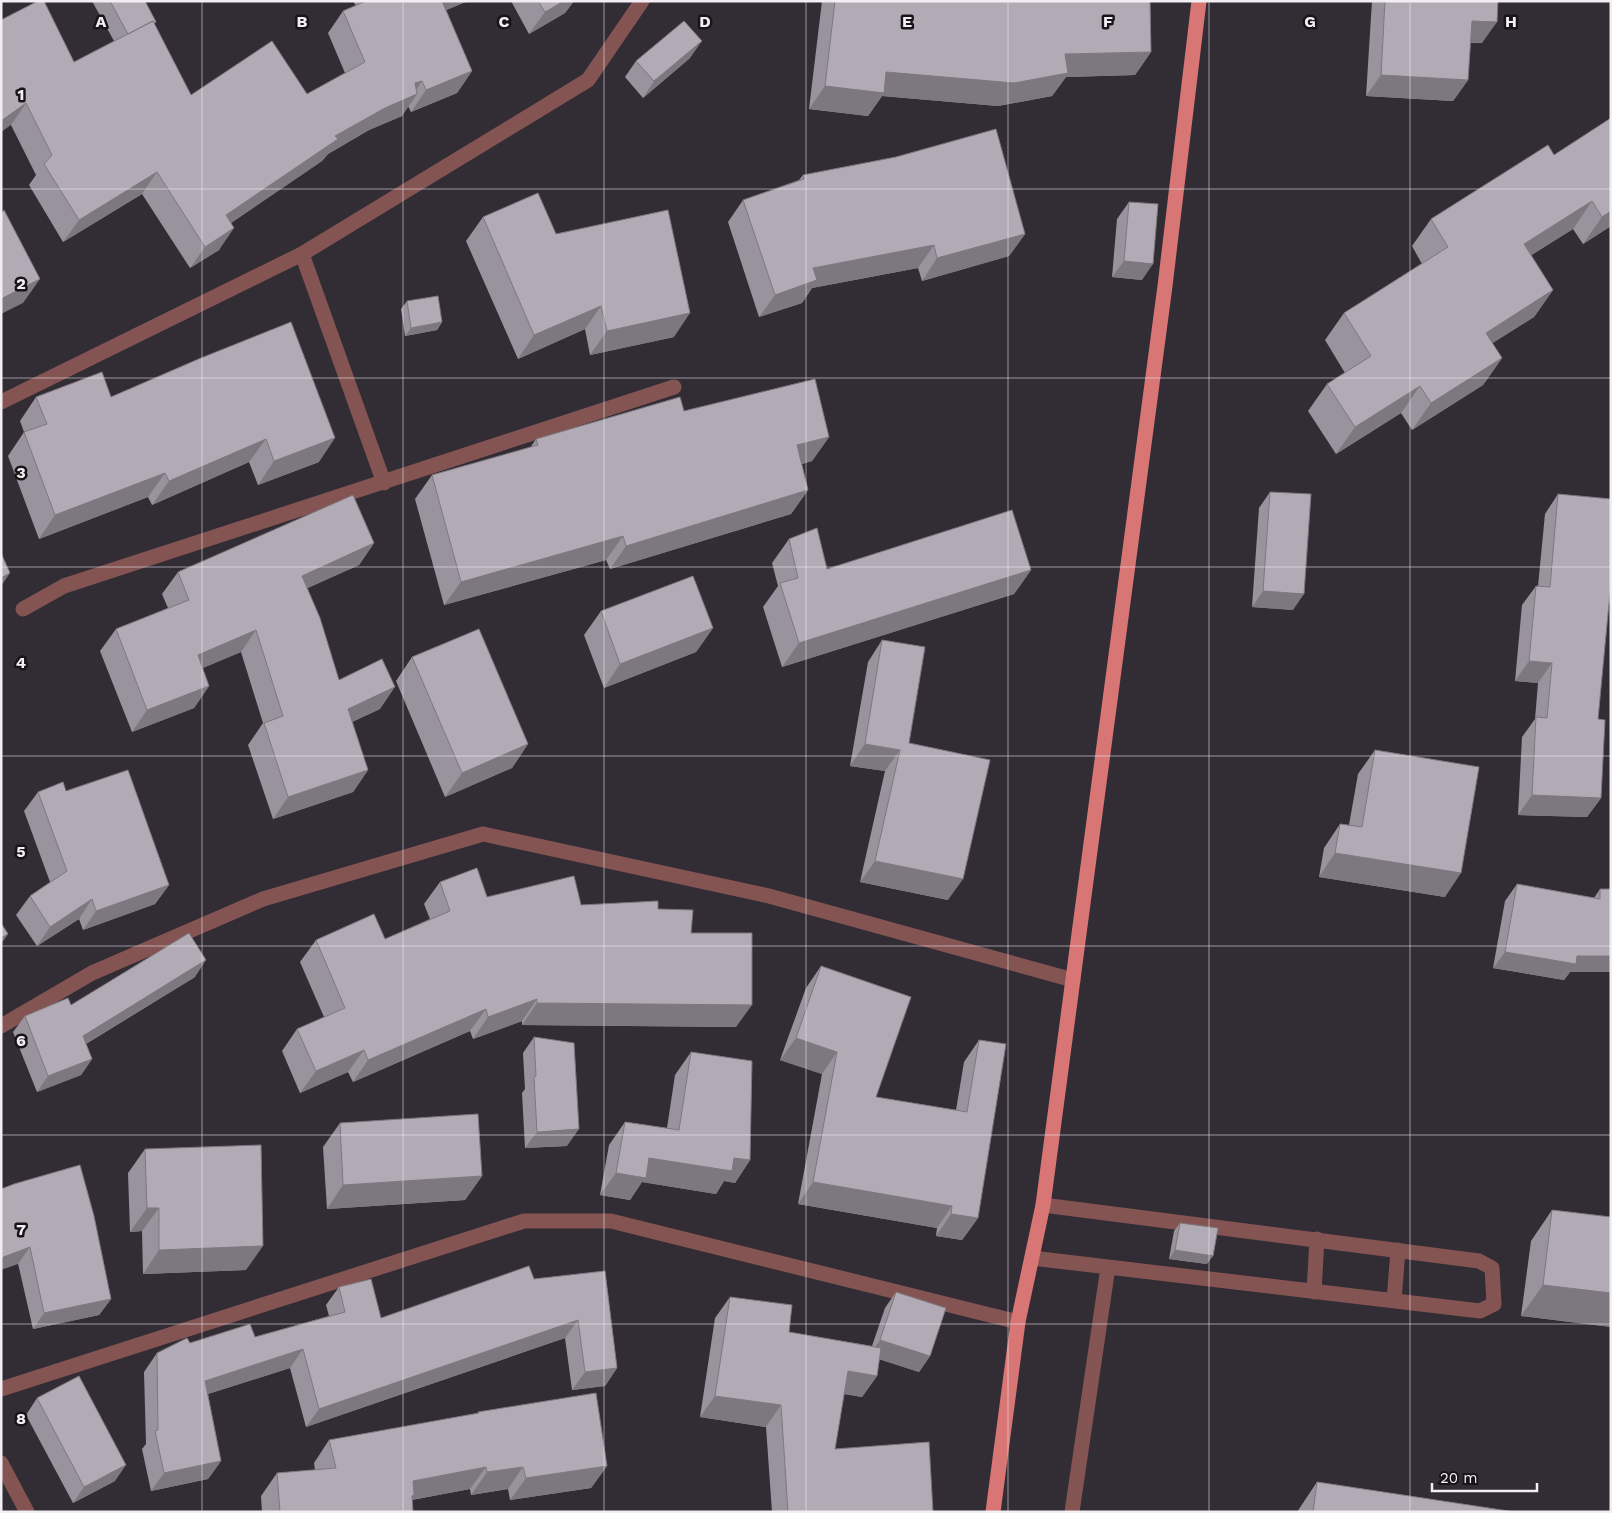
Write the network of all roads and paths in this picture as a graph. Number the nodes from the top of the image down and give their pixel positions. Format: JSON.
{"nodes":[{"id":1,"x":642,"y":1,"type":"edge"},
{"id":2,"x":1199,"y":1,"type":"edge"},
{"id":3,"x":302,"y":254,"type":"junction"},
{"id":4,"x":674,"y":387,"type":"dead end"},
{"id":5,"x":1,"y":402,"type":"edge"},
{"id":6,"x":384,"y":483,"type":"junction"},
{"id":7,"x":23,"y":609,"type":"dead end"},
{"id":8,"x":1074,"y":980,"type":"junction"},
{"id":9,"x":1,"y":1026,"type":"edge"},
{"id":10,"x":1043,"y":1205,"type":"junction"},
{"id":11,"x":1317,"y":1239,"type":"junction"},
{"id":12,"x":1398,"y":1250,"type":"junction"},
{"id":13,"x":1032,"y":1258,"type":"junction"},
{"id":14,"x":1108,"y":1267,"type":"junction"},
{"id":15,"x":1314,"y":1292,"type":"junction"},
{"id":16,"x":1394,"y":1301,"type":"junction"},
{"id":17,"x":1018,"y":1322,"type":"junction"},
{"id":18,"x":1,"y":1389,"type":"edge"},
{"id":19,"x":1,"y":1463,"type":"edge"},
{"id":20,"x":27,"y":1512,"type":"edge"},
{"id":21,"x":993,"y":1512,"type":"edge"},
{"id":22,"x":1072,"y":1512,"type":"edge"}],
"edges":[{"from":1,"to":3,"type":"street"},
{"from":2,"to":8,"type":"main road"},
{"from":3,"to":5,"type":"street"},
{"from":3,"to":6,"type":"street"},
{"from":4,"to":6,"type":"street"},
{"from":6,"to":7,"type":"street"},
{"from":8,"to":9,"type":"street"},
{"from":8,"to":10,"type":"main road"},
{"from":10,"to":11,"type":"street"},
{"from":10,"to":13,"type":"main road"},
{"from":11,"to":12,"type":"street"},
{"from":11,"to":15,"type":"street"},
{"from":12,"to":16,"type":"street"},
{"from":12,"to":16,"type":"street"},
{"from":13,"to":14,"type":"street"},
{"from":13,"to":17,"type":"main road"},
{"from":14,"to":15,"type":"street"},
{"from":14,"to":22,"type":"street"},
{"from":15,"to":16,"type":"street"},
{"from":17,"to":18,"type":"street"},
{"from":17,"to":21,"type":"main road"},
{"from":19,"to":20,"type":"street"}]}
